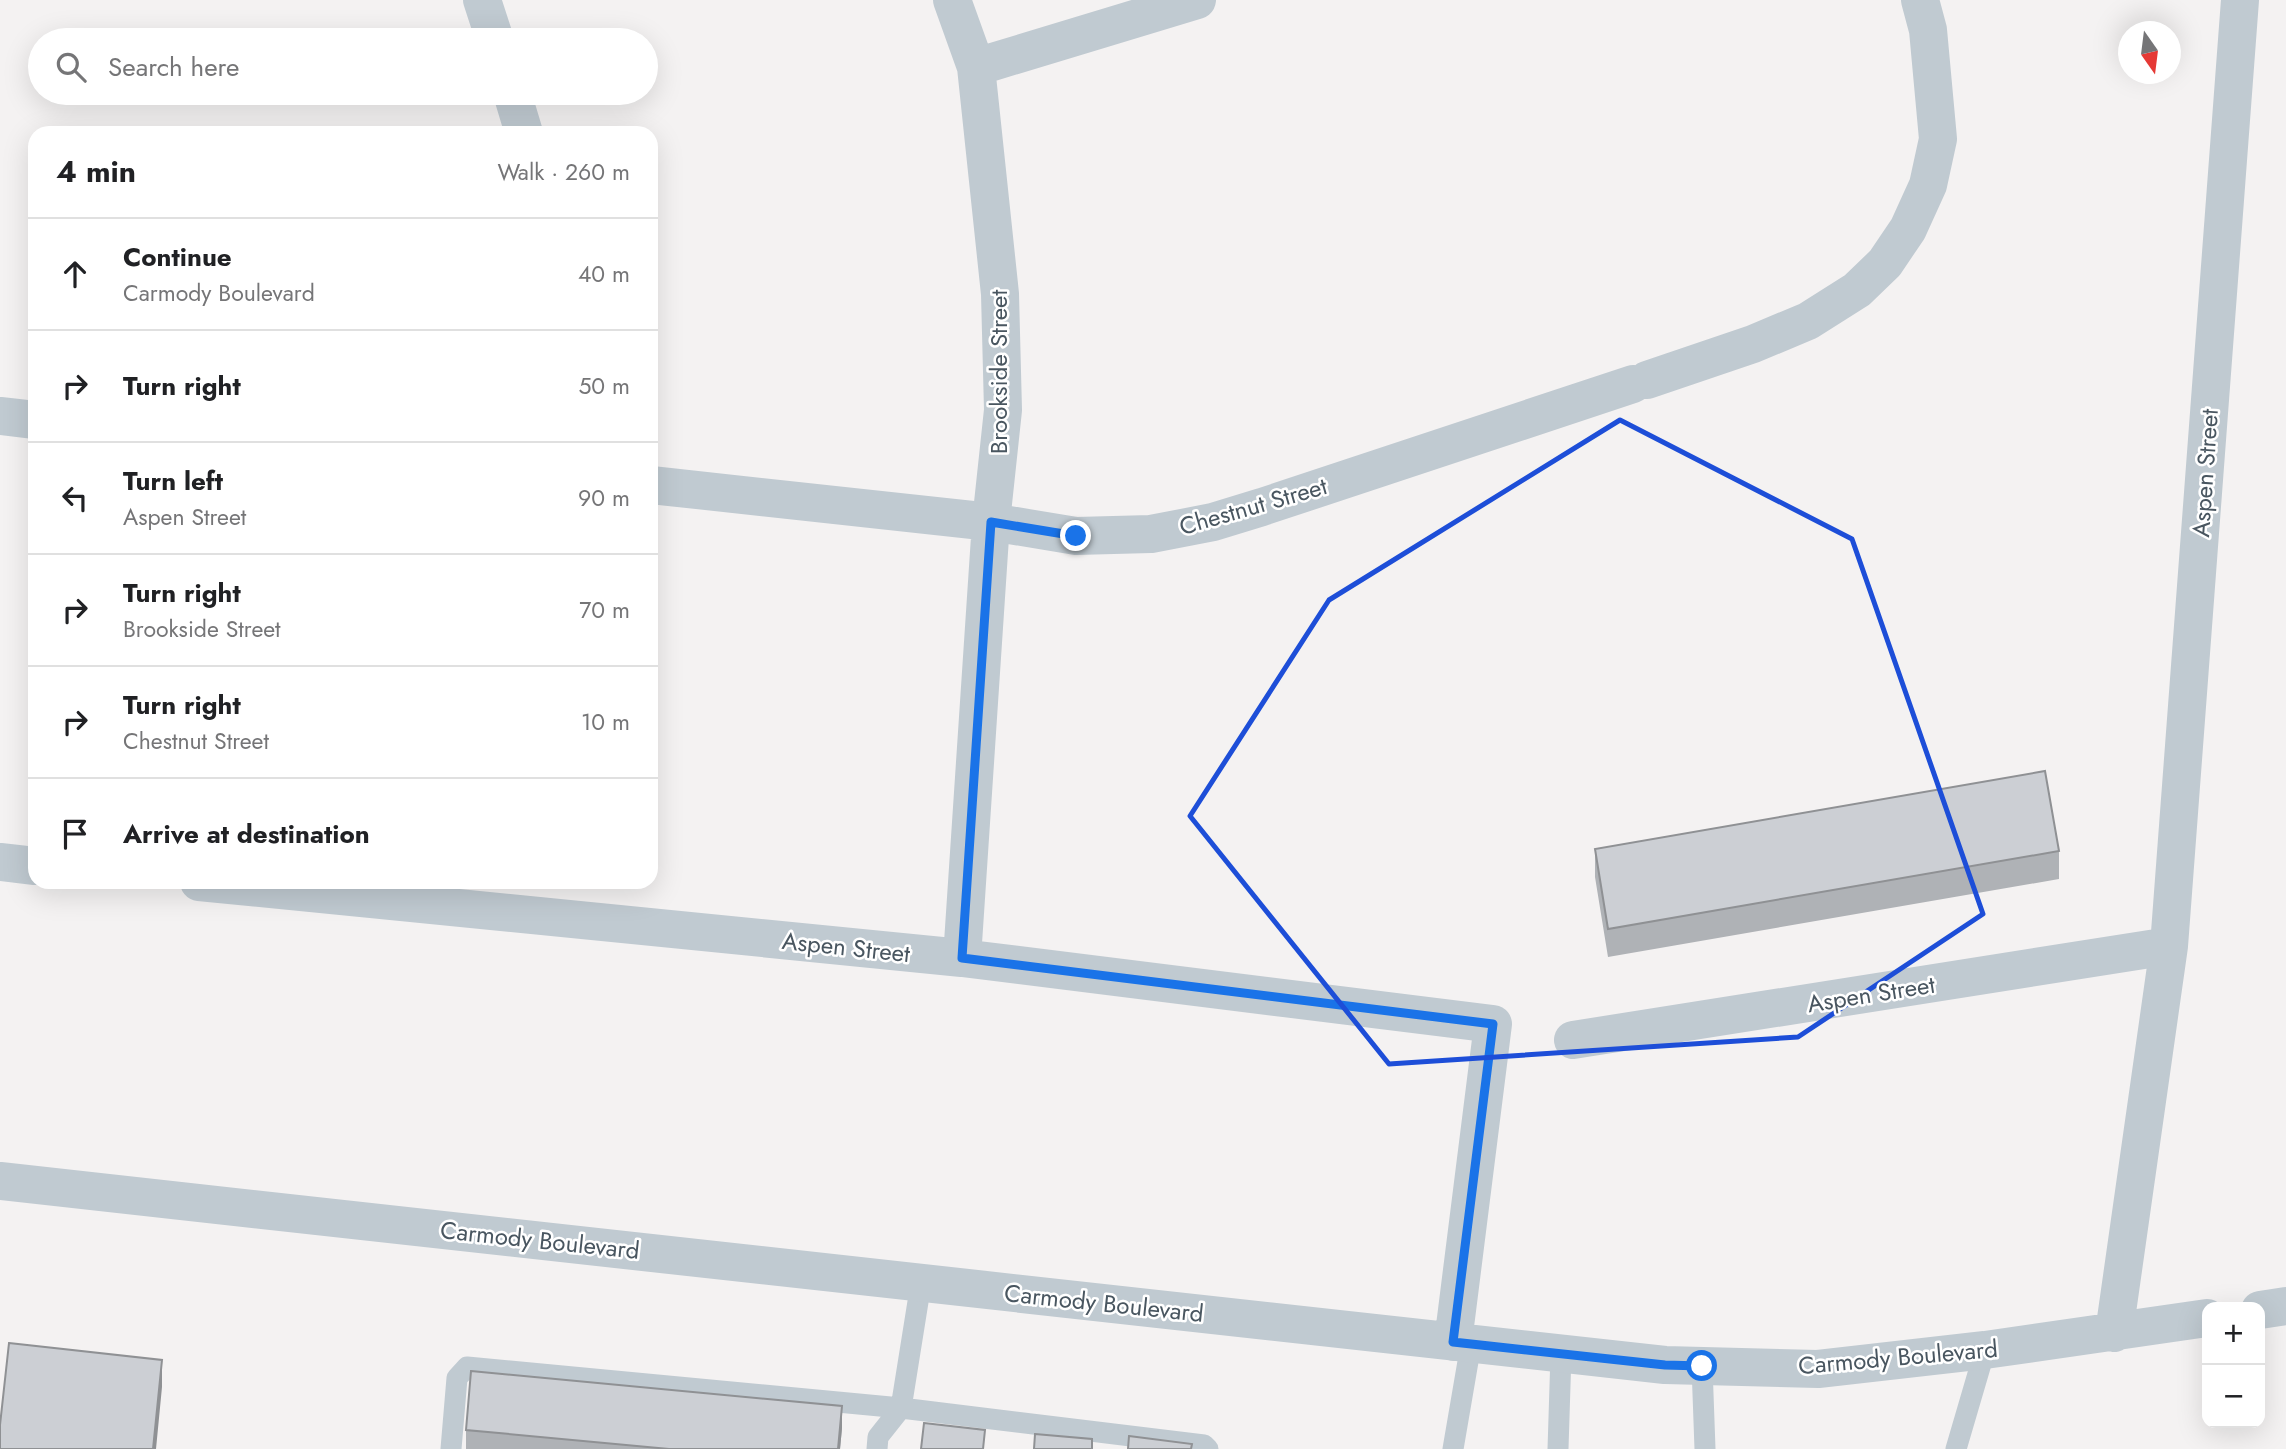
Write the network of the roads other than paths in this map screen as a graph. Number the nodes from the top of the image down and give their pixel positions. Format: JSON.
{"nodes":[{"id":1,"x":482,"y":0,"type":"edge"},
{"id":2,"x":952,"y":0,"type":"edge"},
{"id":3,"x":1197,"y":0,"type":"edge"},
{"id":4,"x":1920,"y":0,"type":"edge"},
{"id":5,"x":2241,"y":0,"type":"edge"},
{"id":6,"x":491,"y":28,"type":"edge"},
{"id":7,"x":976,"y":68,"type":"junction"},
{"id":8,"x":516,"y":105,"type":"edge"},
{"id":9,"x":522,"y":126,"type":"edge"},
{"id":10,"x":0,"y":416,"type":"edge"},
{"id":11,"x":28,"y":419,"type":"edge"},
{"id":12,"x":658,"y":486,"type":"edge"},
{"id":13,"x":991,"y":522,"type":"junction"},
{"id":14,"x":0,"y":862,"type":"edge"},
{"id":15,"x":28,"y":865,"type":"edge"},
{"id":16,"x":268,"y":889,"type":"edge"},
{"id":17,"x":2169,"y":946,"type":"junction"},
{"id":18,"x":962,"y":958,"type":"junction"},
{"id":19,"x":1573,"y":1040,"type":"dead end"},
{"id":20,"x":0,"y":1181,"type":"edge"},
{"id":21,"x":921,"y":1283,"type":"junction"},
{"id":22,"x":2286,"y":1306,"type":"edge"},
{"id":23,"x":2265,"y":1309,"type":"edge"},
{"id":24,"x":2202,"y":1319,"type":"edge"},
{"id":25,"x":2114,"y":1333,"type":"junction"},
{"id":26,"x":1462,"y":1343,"type":"junction"},
{"id":27,"x":1985,"y":1350,"type":"junction"},
{"id":28,"x":1561,"y":1354,"type":"junction"},
{"id":29,"x":1702,"y":1366,"type":"junction"},
{"id":30,"x":901,"y":1408,"type":"junction"},
{"id":31,"x":451,"y":1449,"type":"edge"},
{"id":32,"x":877,"y":1449,"type":"edge"},
{"id":33,"x":1208,"y":1449,"type":"edge"},
{"id":34,"x":1453,"y":1449,"type":"edge"},
{"id":35,"x":1558,"y":1449,"type":"edge"},
{"id":36,"x":1705,"y":1449,"type":"edge"},
{"id":37,"x":1956,"y":1449,"type":"edge"}],
"edges":[{"from":1,"to":6,"type":"street"},
{"from":2,"to":7,"type":"street","name":"Brookside Street"},
{"from":3,"to":7,"type":"street"},
{"from":4,"to":13,"type":"street","name":"Chestnut Street"},
{"from":5,"to":17,"type":"street","name":"Aspen Street"},
{"from":7,"to":13,"type":"street","name":"Brookside Street"},
{"from":8,"to":9,"type":"street"},
{"from":10,"to":11,"type":"street"},
{"from":12,"to":13,"type":"street","name":"Chestnut Street"},
{"from":13,"to":18,"type":"street","name":"Brookside Street"},
{"from":14,"to":15,"type":"street"},
{"from":16,"to":18,"type":"street","name":"Aspen Street"},
{"from":17,"to":19,"type":"street","name":"Aspen Street"},
{"from":17,"to":25,"type":"street","name":"Aspen Street"},
{"from":18,"to":26,"type":"street","name":"Aspen Street"},
{"from":20,"to":21,"type":"street","name":"Carmody Boulevard"},
{"from":21,"to":26,"type":"street","name":"Carmody Boulevard"},
{"from":21,"to":30,"type":"lane"},
{"from":22,"to":23,"type":"street"},
{"from":24,"to":25,"type":"street","name":"Carmody Boulevard"},
{"from":25,"to":27,"type":"street","name":"Carmody Boulevard"},
{"from":26,"to":28,"type":"street","name":"Carmody Boulevard"},
{"from":26,"to":34,"type":"lane"},
{"from":27,"to":29,"type":"street","name":"Carmody Boulevard"},
{"from":27,"to":37,"type":"lane"},
{"from":28,"to":29,"type":"street","name":"Carmody Boulevard"},
{"from":28,"to":35,"type":"lane"},
{"from":29,"to":36,"type":"lane"},
{"from":30,"to":31,"type":"lane"},
{"from":30,"to":32,"type":"lane"},
{"from":30,"to":33,"type":"lane"}]}
